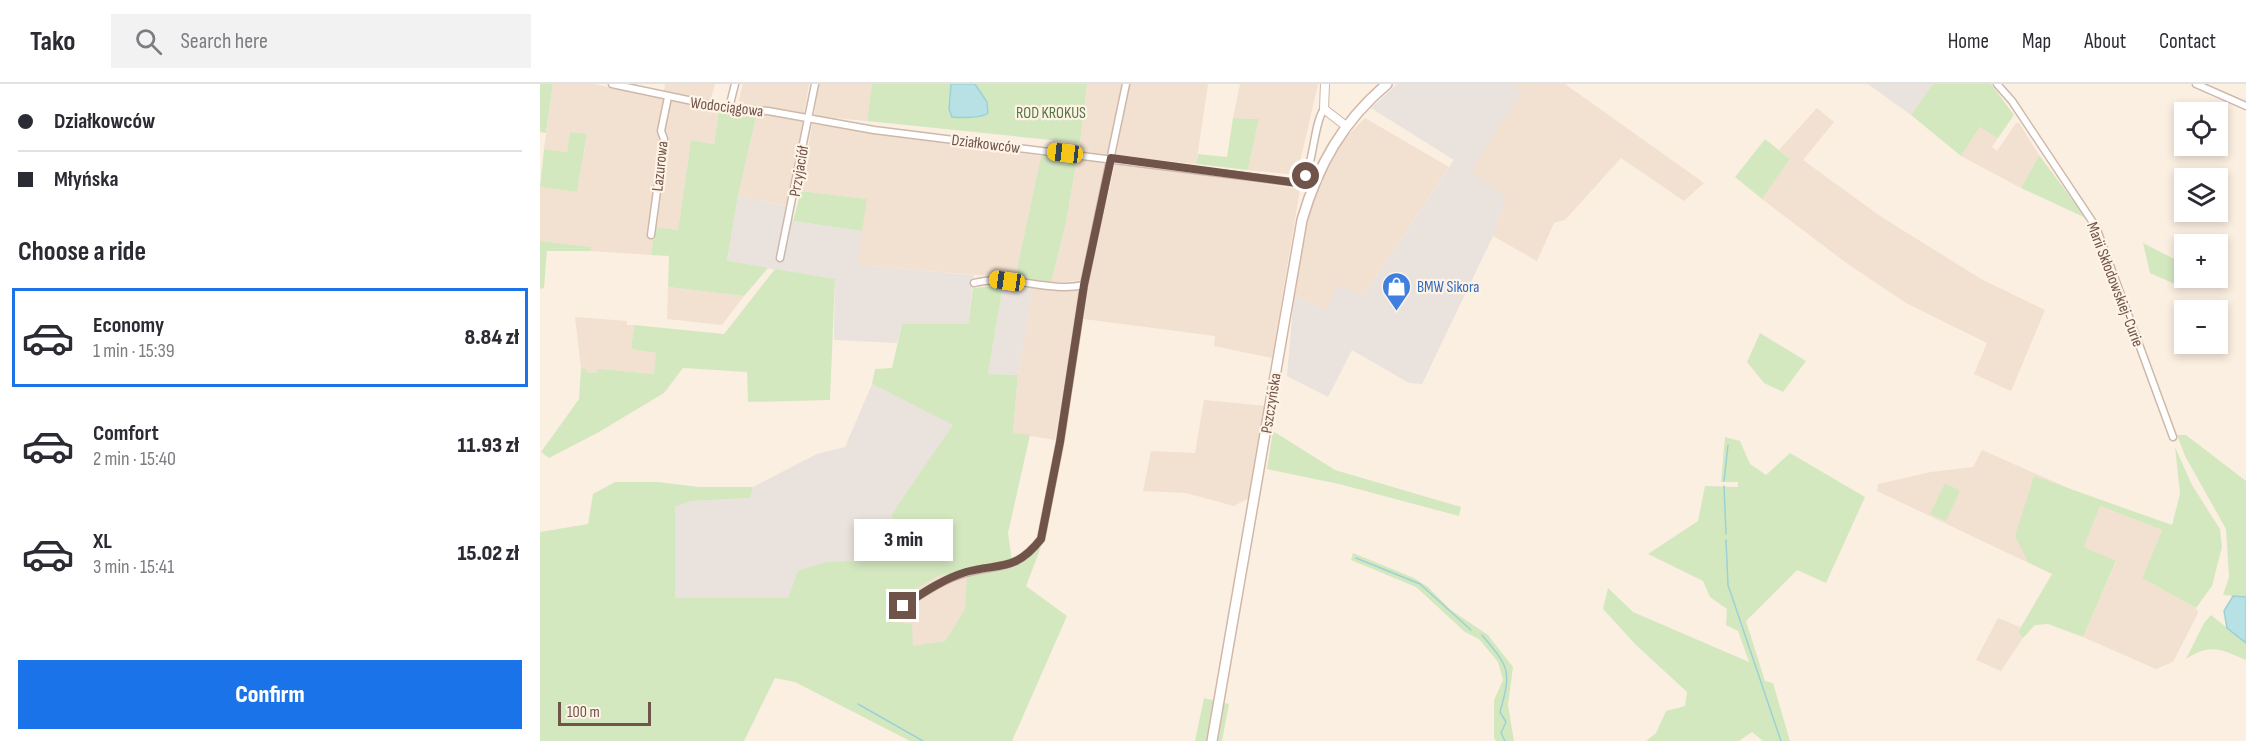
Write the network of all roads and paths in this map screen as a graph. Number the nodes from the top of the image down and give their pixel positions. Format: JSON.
{"nodes":[{"id":1,"x":612,"y":84,"type":"edge"},
{"id":2,"x":735,"y":84,"type":"edge"},
{"id":3,"x":815,"y":84,"type":"edge"},
{"id":4,"x":1126,"y":84,"type":"edge"},
{"id":5,"x":1325,"y":84,"type":"edge"},
{"id":6,"x":1387,"y":84,"type":"edge"},
{"id":7,"x":1997,"y":84,"type":"edge"},
{"id":8,"x":2196,"y":84,"type":"edge"},
{"id":9,"x":668,"y":97,"type":"junction"},
{"id":10,"x":2246,"y":106,"type":"edge"},
{"id":11,"x":729,"y":108,"type":"junction"},
{"id":12,"x":1324,"y":109,"type":"junction"},
{"id":13,"x":808,"y":118,"type":"junction"},
{"id":14,"x":1346,"y":126,"type":"junction"},
{"id":15,"x":1111,"y":158,"type":"junction"},
{"id":16,"x":651,"y":235,"type":"dead end"},
{"id":17,"x":780,"y":258,"type":"dead end"},
{"id":18,"x":974,"y":283,"type":"dead end"},
{"id":19,"x":1084,"y":285,"type":"junction"},
{"id":20,"x":2173,"y":437,"type":"dead end"},
{"id":21,"x":903,"y":606,"type":"dead end"},
{"id":22,"x":1212,"y":741,"type":"edge"}],
"edges":[{"from":1,"to":9,"type":"street","name":"Wodociągowa"},
{"from":2,"to":11,"type":"street"},
{"from":3,"to":13,"type":"street","name":"Przyjaciół"},
{"from":4,"to":15,"type":"street"},
{"from":5,"to":12,"type":"street"},
{"from":6,"to":14,"type":"main road","name":"Pszczyńska"},
{"from":7,"to":20,"type":"street","name":"Marii Skłodowskiej-Curie"},
{"from":8,"to":10,"type":"street"},
{"from":9,"to":11,"type":"street","name":"Wodociągowa"},
{"from":9,"to":16,"type":"street","name":"Lazurowa"},
{"from":11,"to":13,"type":"street","name":"Wodociągowa"},
{"from":12,"to":14,"type":"street"},
{"from":12,"to":15,"type":"street","name":"Działkowców"},
{"from":13,"to":15,"type":"street","name":"Działkowców"},
{"from":13,"to":17,"type":"street","name":"Przyjaciół"},
{"from":14,"to":22,"type":"main road","name":"Pszczyńska"},
{"from":15,"to":19,"type":"street"},
{"from":18,"to":19,"type":"street"},
{"from":19,"to":21,"type":"street"}]}
